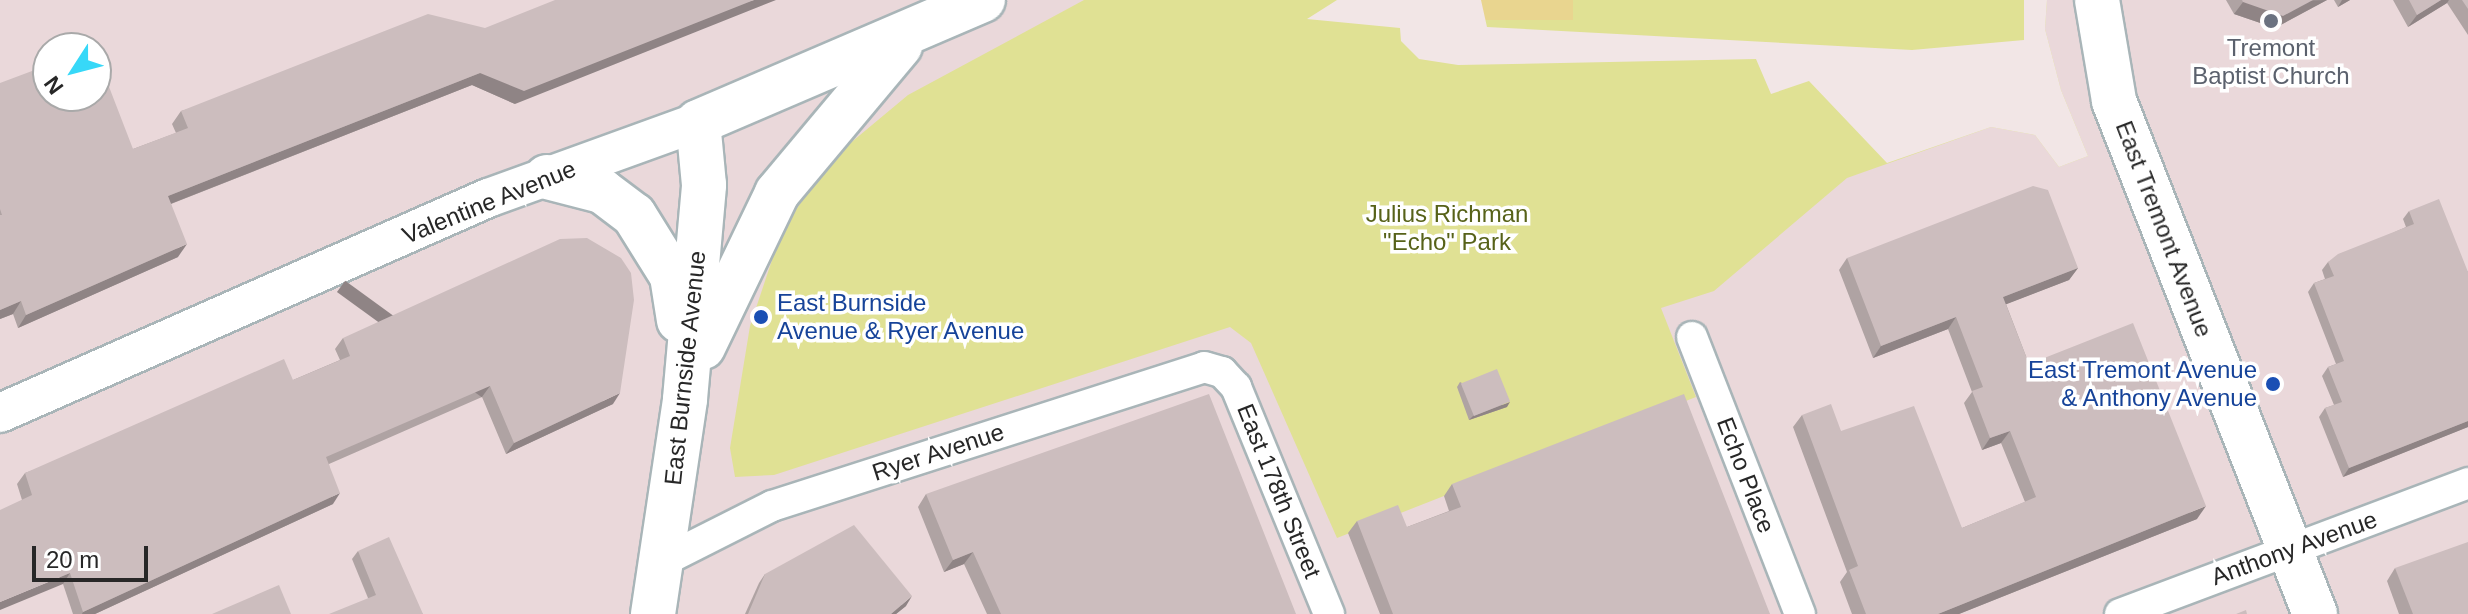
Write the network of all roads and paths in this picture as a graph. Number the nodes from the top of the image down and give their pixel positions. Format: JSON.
{"nodes":[{"id":1,"x":983,"y":0,"type":"edge"},
{"id":2,"x":2097,"y":0,"type":"edge"},
{"id":3,"x":2117,"y":0,"type":"edge"},
{"id":4,"x":906,"y":39,"type":"junction"},
{"id":5,"x":2104,"y":45,"type":"junction"},
{"id":6,"x":698,"y":122,"type":"junction"},
{"id":7,"x":547,"y":177,"type":"junction"},
{"id":8,"x":1692,"y":337,"type":"dead end"},
{"id":9,"x":1222,"y":372,"type":"joint"},
{"id":10,"x":685,"y":399,"type":"junction"},
{"id":11,"x":0,"y":413,"type":"edge"},
{"id":12,"x":2468,"y":483,"type":"edge"},
{"id":13,"x":661,"y":562,"type":"junction"},
{"id":14,"x":2304,"y":592,"type":"edge"},
{"id":15,"x":653,"y":614,"type":"edge"},
{"id":16,"x":1329,"y":614,"type":"edge"},
{"id":17,"x":1800,"y":614,"type":"edge"},
{"id":18,"x":2120,"y":614,"type":"edge"}],
"edges":[{"from":1,"to":4,"type":"main road","name":"Valentine Avenue"},
{"from":2,"to":5,"type":"main road","name":"East Tremont Avenue"},
{"from":3,"to":5,"type":"main road","name":"East Tremont Avenue"},
{"from":4,"to":6,"type":"main road","name":"Valentine Avenue"},
{"from":4,"to":10,"type":"main road"},
{"from":5,"to":14,"type":"main road","name":"East Tremont Avenue"},
{"from":6,"to":7,"type":"street","name":"Valentine Avenue"},
{"from":6,"to":10,"type":"main road","name":"East Burnside Avenue"},
{"from":7,"to":10,"type":"main road"},
{"from":7,"to":11,"type":"street","name":"Valentine Avenue"},
{"from":8,"to":17,"type":"street","name":"Echo Place"},
{"from":9,"to":13,"type":"street","name":"Ryer Avenue"},
{"from":9,"to":16,"type":"street","name":"East 178th Street"},
{"from":10,"to":13,"type":"main road","name":"East Burnside Avenue"},
{"from":12,"to":14,"type":"street","name":"Anthony Avenue"},
{"from":13,"to":15,"type":"main road","name":"East Burnside Avenue"},
{"from":14,"to":18,"type":"street","name":"Anthony Avenue"}]}
